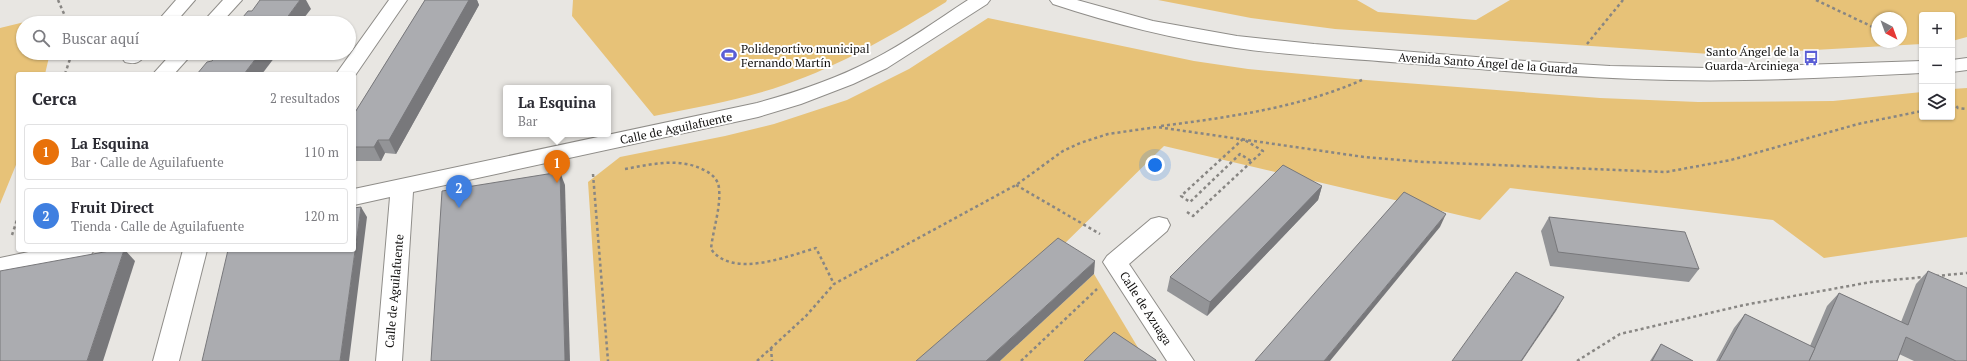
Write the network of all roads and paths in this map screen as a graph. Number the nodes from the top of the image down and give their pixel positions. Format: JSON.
{"nodes":[{"id":1,"x":58,"y":0,"type":"edge"},
{"id":2,"x":186,"y":0,"type":"edge"},
{"id":3,"x":234,"y":0,"type":"edge"},
{"id":4,"x":398,"y":0,"type":"edge"},
{"id":5,"x":981,"y":0,"type":"edge"},
{"id":6,"x":1059,"y":0,"type":"edge"},
{"id":7,"x":1623,"y":0,"type":"edge"},
{"id":8,"x":1816,"y":0,"type":"edge"},
{"id":9,"x":65,"y":16,"type":"edge"},
{"id":10,"x":171,"y":16,"type":"edge"},
{"id":11,"x":218,"y":16,"type":"edge"},
{"id":12,"x":1871,"y":26,"type":"edge"},
{"id":13,"x":1584,"y":47,"type":"dead end"},
{"id":14,"x":70,"y":60,"type":"edge"},
{"id":15,"x":176,"y":60,"type":"edge"},
{"id":16,"x":356,"y":60,"type":"edge"},
{"id":17,"x":356,"y":60,"type":"edge"},
{"id":18,"x":1967,"y":64,"type":"edge"},
{"id":19,"x":1955,"y":66,"type":"edge"},
{"id":20,"x":1919,"y":67,"type":"edge"},
{"id":21,"x":66,"y":72,"type":"edge"},
{"id":22,"x":165,"y":72,"type":"edge"},
{"id":23,"x":347,"y":72,"type":"edge"},
{"id":24,"x":1369,"y":77,"type":"dead end"},
{"id":25,"x":1955,"y":105,"type":"edge"},
{"id":26,"x":1958,"y":108,"type":"joint"},
{"id":27,"x":1967,"y":109,"type":"edge"},
{"id":28,"x":1919,"y":112,"type":"edge"},
{"id":29,"x":1157,"y":127,"type":"junction"},
{"id":30,"x":1243,"y":139,"type":"junction"},
{"id":31,"x":1251,"y":161,"type":"junction"},
{"id":32,"x":592,"y":167,"type":"dead end"},
{"id":33,"x":620,"y":170,"type":"dead end"},
{"id":34,"x":600,"y":174,"type":"dead end"},
{"id":35,"x":593,"y":175,"type":"junction"},
{"id":36,"x":1016,"y":185,"type":"junction"},
{"id":37,"x":402,"y":188,"type":"junction"},
{"id":38,"x":356,"y":198,"type":"edge"},
{"id":39,"x":1181,"y":209,"type":"dead end"},
{"id":40,"x":1159,"y":225,"type":"dead end"},
{"id":41,"x":73,"y":252,"type":"edge"},
{"id":42,"x":194,"y":252,"type":"edge"},
{"id":43,"x":1124,"y":259,"type":"junction"},
{"id":44,"x":1,"y":268,"type":"edge"},
{"id":45,"x":1967,"y":273,"type":"edge"},
{"id":46,"x":834,"y":284,"type":"junction"},
{"id":47,"x":771,"y":348,"type":"junction"},
{"id":48,"x":166,"y":361,"type":"edge"},
{"id":49,"x":389,"y":361,"type":"edge"},
{"id":50,"x":608,"y":361,"type":"edge"},
{"id":51,"x":757,"y":361,"type":"edge"},
{"id":52,"x":772,"y":361,"type":"edge"},
{"id":53,"x":1021,"y":361,"type":"edge"},
{"id":54,"x":1181,"y":361,"type":"edge"},
{"id":55,"x":1577,"y":361,"type":"edge"}],
"edges":[{"from":1,"to":9,"type":"path"},
{"from":2,"to":10,"type":"street"},
{"from":3,"to":11,"type":"street"},
{"from":4,"to":17,"type":"street"},
{"from":5,"to":37,"type":"street","name":"Calle de Aguilafuente"},
{"from":6,"to":20,"type":"street","name":"Avenida Santo Ángel de la Guarda"},
{"from":7,"to":13,"type":"path"},
{"from":8,"to":12,"type":"path"},
{"from":14,"to":21,"type":"path"},
{"from":15,"to":22,"type":"street"},
{"from":16,"to":23,"type":"street"},
{"from":18,"to":19,"type":"street"},
{"from":24,"to":29,"type":"path"},
{"from":25,"to":26,"type":"path"},
{"from":26,"to":27,"type":"path"},
{"from":28,"to":30,"type":"path"},
{"from":29,"to":30,"type":"path"},
{"from":29,"to":36,"type":"path"},
{"from":30,"to":31,"type":"path"},
{"from":30,"to":31,"type":"path"},
{"from":31,"to":39,"type":"path"},
{"from":32,"to":35,"type":"path"},
{"from":33,"to":46,"type":"path"},
{"from":34,"to":35,"type":"path"},
{"from":35,"to":50,"type":"path"},
{"from":36,"to":43,"type":"path"},
{"from":36,"to":46,"type":"path"},
{"from":37,"to":38,"type":"street"},
{"from":37,"to":49,"type":"street","name":"Calle de Aguilafuente"},
{"from":40,"to":43,"type":"street","name":"Calle de Azuaga"},
{"from":41,"to":44,"type":"street"},
{"from":42,"to":48,"type":"street"},
{"from":43,"to":53,"type":"path"},
{"from":43,"to":54,"type":"street","name":"Calle de Azuaga"},
{"from":45,"to":55,"type":"path"},
{"from":46,"to":47,"type":"path"},
{"from":47,"to":51,"type":"path"},
{"from":47,"to":52,"type":"path"}]}
